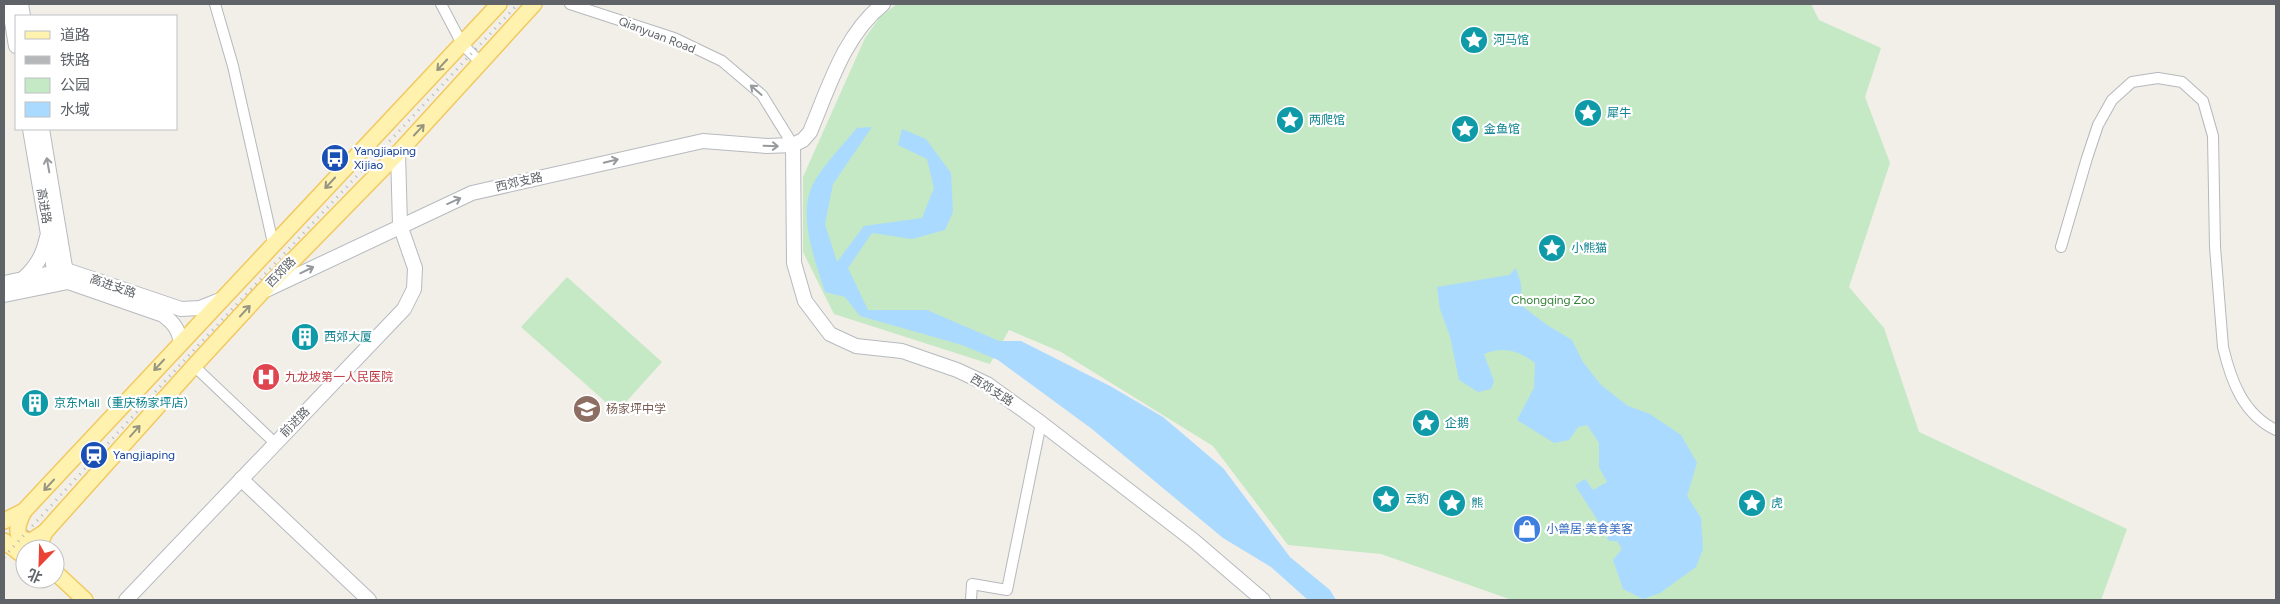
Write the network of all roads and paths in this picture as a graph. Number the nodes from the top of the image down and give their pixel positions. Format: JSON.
{"nodes":[{"id":1,"x":9,"y":4,"type":"edge"},
{"id":2,"x":215,"y":4,"type":"edge"},
{"id":3,"x":441,"y":4,"type":"edge"},
{"id":4,"x":499,"y":4,"type":"edge"},
{"id":5,"x":534,"y":4,"type":"edge"},
{"id":6,"x":570,"y":4,"type":"edge"},
{"id":7,"x":884,"y":4,"type":"edge"},
{"id":8,"x":15,"y":40,"type":"edge"},
{"id":9,"x":462,"y":44,"type":"junction"},
{"id":10,"x":481,"y":63,"type":"junction"},
{"id":11,"x":30,"y":130,"type":"edge"},
{"id":12,"x":42,"y":130,"type":"edge"},
{"id":13,"x":793,"y":145,"type":"junction"},
{"id":14,"x":398,"y":153,"type":"junction"},
{"id":15,"x":400,"y":225,"type":"junction"},
{"id":16,"x":48,"y":232,"type":"junction"},
{"id":17,"x":273,"y":243,"type":"junction"},
{"id":18,"x":2061,"y":248,"type":"dead end"},
{"id":19,"x":61,"y":277,"type":"junction"},
{"id":20,"x":24,"y":278,"type":"junction"},
{"id":21,"x":4,"y":283,"type":"edge"},
{"id":22,"x":263,"y":291,"type":"junction"},
{"id":23,"x":4,"y":295,"type":"edge"},
{"id":24,"x":220,"y":300,"type":"junction"},
{"id":25,"x":181,"y":342,"type":"junction"},
{"id":26,"x":194,"y":366,"type":"junction"},
{"id":27,"x":1041,"y":423,"type":"junction"},
{"id":28,"x":2276,"y":430,"type":"edge"},
{"id":29,"x":275,"y":442,"type":"junction"},
{"id":30,"x":241,"y":479,"type":"junction"},
{"id":31,"x":24,"y":511,"type":"junction"},
{"id":32,"x":4,"y":522,"type":"edge"},
{"id":33,"x":45,"y":532,"type":"junction"},
{"id":34,"x":42,"y":539,"type":"edge"},
{"id":35,"x":4,"y":541,"type":"edge"},
{"id":36,"x":15,"y":549,"type":"edge"},
{"id":37,"x":65,"y":581,"type":"edge"},
{"id":38,"x":60,"y":589,"type":"edge"},
{"id":39,"x":72,"y":600,"type":"edge"},
{"id":40,"x":85,"y":600,"type":"edge"},
{"id":41,"x":126,"y":600,"type":"edge"},
{"id":42,"x":369,"y":600,"type":"edge"},
{"id":43,"x":971,"y":600,"type":"edge"},
{"id":44,"x":1263,"y":600,"type":"edge"}],
"edges":[{"from":1,"to":8,"type":"street"},
{"from":2,"to":17,"type":"street"},
{"from":3,"to":9,"type":"street"},
{"from":4,"to":9,"type":"main road","name":"西郊路"},
{"from":5,"to":10,"type":"main road","name":"西郊路"},
{"from":13,"to":6,"type":"street","name":"Qianyuan Road","one_way":true},
{"from":7,"to":13,"type":"street"},
{"from":9,"to":10,"type":"street"},
{"from":9,"to":17,"type":"main road","name":"西郊路","one_way":true},
{"from":14,"to":10,"type":"main road","name":"西郊路","one_way":true},
{"from":11,"to":16,"type":"street","name":"高进路"},
{"from":19,"to":12,"type":"street","name":"高进路","one_way":true},
{"from":15,"to":13,"type":"street","name":"西郊支路","one_way":true},
{"from":13,"to":27,"type":"street","name":"西郊支路"},
{"from":14,"to":15,"type":"street","name":"前进路"},
{"from":14,"to":22,"type":"main road","name":"西郊路"},
{"from":22,"to":15,"type":"street","name":"西郊支路","one_way":true},
{"from":15,"to":29,"type":"street","name":"前进路"},
{"from":16,"to":19,"type":"street","name":"高进路"},
{"from":16,"to":20,"type":"street"},
{"from":17,"to":24,"type":"main road","name":"西郊路"},
{"from":18,"to":28,"type":"street"},
{"from":19,"to":20,"type":"street"},
{"from":19,"to":23,"type":"street"},
{"from":19,"to":24,"type":"street","name":"高进支路"},
{"from":19,"to":25,"type":"street","name":"高进支路"},
{"from":20,"to":21,"type":"street"},
{"from":26,"to":22,"type":"main road","name":"西郊路","one_way":true},
{"from":24,"to":25,"type":"main road","name":"西郊路"},
{"from":25,"to":31,"type":"main road","name":"西郊路","one_way":true},
{"from":26,"to":29,"type":"street"},
{"from":33,"to":26,"type":"main road","name":"西郊路","one_way":true},
{"from":27,"to":43,"type":"street"},
{"from":27,"to":44,"type":"street","name":"西郊支路"},
{"from":29,"to":30,"type":"street","name":"前进路"},
{"from":30,"to":41,"type":"street","name":"前进路"},
{"from":30,"to":42,"type":"street"},
{"from":31,"to":32,"type":"main road","name":"西郊路"},
{"from":31,"to":33,"type":"main road"},
{"from":33,"to":34,"type":"main road","name":"西郊路"},
{"from":35,"to":36,"type":"main road"},
{"from":37,"to":40,"type":"main road"},
{"from":38,"to":39,"type":"main road"}]}
